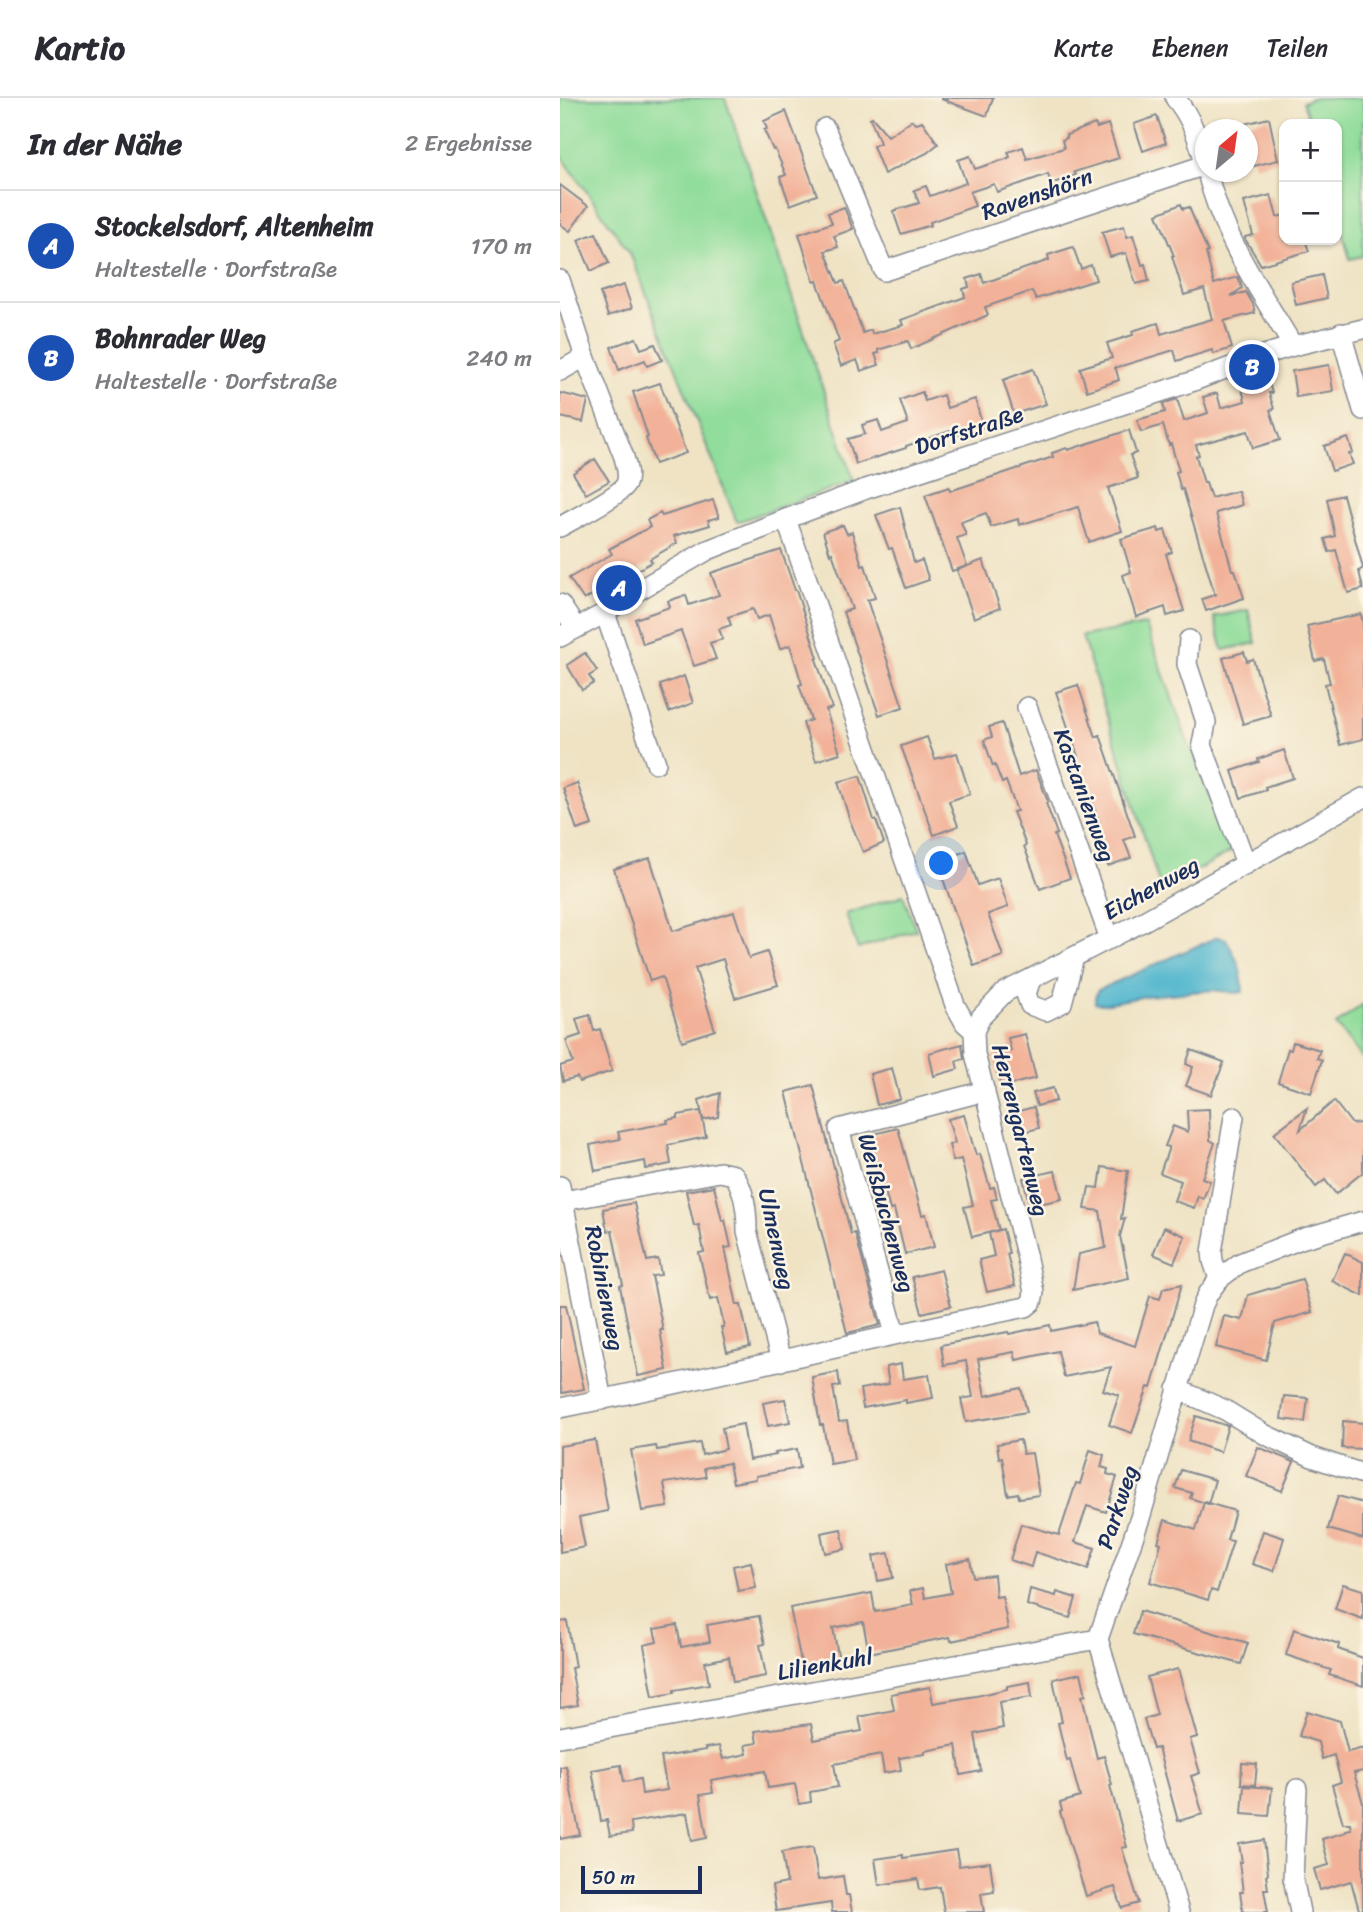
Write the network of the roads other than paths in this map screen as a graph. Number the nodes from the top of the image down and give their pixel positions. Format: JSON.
{"nodes":[{"id":1,"x":1175,"y":98,"type":"edge"},
{"id":2,"x":825,"y":128,"type":"dead end"},
{"id":3,"x":1195,"y":130,"type":"edge"},
{"id":4,"x":1195,"y":168,"type":"edge"},
{"id":5,"x":1209,"y":182,"type":"edge"},
{"id":6,"x":560,"y":279,"type":"edge"},
{"id":7,"x":1363,"y":329,"type":"edge"},
{"id":8,"x":1341,"y":333,"type":"junction"},
{"id":9,"x":1293,"y":346,"type":"junction"},
{"id":10,"x":585,"y":357,"type":"junction"},
{"id":11,"x":560,"y":371,"type":"edge"},
{"id":12,"x":1363,"y":410,"type":"edge"},
{"id":13,"x":786,"y":519,"type":"junction"},
{"id":14,"x":560,"y":527,"type":"edge"},
{"id":15,"x":560,"y":604,"type":"edge"},
{"id":16,"x":605,"y":612,"type":"junction"},
{"id":17,"x":568,"y":632,"type":"edge"},
{"id":18,"x":1189,"y":640,"type":"dead end"},
{"id":19,"x":1027,"y":707,"type":"dead end"},
{"id":20,"x":656,"y":763,"type":"dead end"},
{"id":21,"x":1363,"y":798,"type":"edge"},
{"id":22,"x":1246,"y":864,"type":"junction"},
{"id":23,"x":1110,"y":939,"type":"junction"},
{"id":24,"x":1074,"y":957,"type":"junction"},
{"id":25,"x":1031,"y":979,"type":"junction"},
{"id":26,"x":974,"y":1031,"type":"junction"},
{"id":27,"x":985,"y":1091,"type":"junction"},
{"id":28,"x":1234,"y":1116,"type":"dead end"},
{"id":29,"x":562,"y":1194,"type":"edge"},
{"id":30,"x":1363,"y":1222,"type":"edge"},
{"id":31,"x":1219,"y":1279,"type":"junction"},
{"id":32,"x":895,"y":1334,"type":"junction"},
{"id":33,"x":781,"y":1361,"type":"junction"},
{"id":34,"x":1177,"y":1390,"type":"junction"},
{"id":35,"x":602,"y":1400,"type":"junction"},
{"id":36,"x":560,"y":1408,"type":"edge"},
{"id":37,"x":1363,"y":1474,"type":"edge"},
{"id":38,"x":1098,"y":1639,"type":"junction"},
{"id":39,"x":560,"y":1737,"type":"edge"},
{"id":40,"x":1297,"y":1789,"type":"dead end"},
{"id":41,"x":1179,"y":1912,"type":"edge"},
{"id":42,"x":1300,"y":1912,"type":"edge"}],
"edges":[{"from":1,"to":3,"type":"street"},
{"from":2,"to":4,"type":"street","name":"Ravenshörn"},
{"from":5,"to":9,"type":"street"},
{"from":6,"to":10,"type":"street"},
{"from":7,"to":8,"type":"street","name":"Dorfstraße"},
{"from":8,"to":9,"type":"street","name":"Dorfstraße"},
{"from":8,"to":12,"type":"street"},
{"from":9,"to":13,"type":"street","name":"Dorfstraße"},
{"from":10,"to":11,"type":"street"},
{"from":10,"to":14,"type":"street"},
{"from":13,"to":16,"type":"street","name":"Dorfstraße"},
{"from":13,"to":26,"type":"street","name":"Herrengartenweg"},
{"from":15,"to":17,"type":"street"},
{"from":16,"to":17,"type":"street","name":"Dorfstraße"},
{"from":16,"to":20,"type":"street"},
{"from":18,"to":22,"type":"street"},
{"from":19,"to":23,"type":"street","name":"Kastanienweg"},
{"from":21,"to":22,"type":"street","name":"Eichenweg"},
{"from":22,"to":23,"type":"street","name":"Eichenweg"},
{"from":23,"to":24,"type":"street","name":"Eichenweg"},
{"from":24,"to":25,"type":"street","name":"Eichenweg"},
{"from":24,"to":25,"type":"street"},
{"from":25,"to":26,"type":"street","name":"Eichenweg"},
{"from":26,"to":27,"type":"street","name":"Herrengartenweg"},
{"from":27,"to":32,"type":"street","name":"Herrengartenweg"},
{"from":27,"to":32,"type":"street","name":"Weißbuchenweg"},
{"from":28,"to":31,"type":"street"},
{"from":29,"to":33,"type":"street","name":"Ulmenweg"},
{"from":29,"to":35,"type":"street","name":"Robinienweg"},
{"from":30,"to":31,"type":"street"},
{"from":31,"to":34,"type":"street","name":"Parkweg"},
{"from":32,"to":33,"type":"street","name":"Herrengartenweg"},
{"from":33,"to":35,"type":"street","name":"Herrengartenweg"},
{"from":34,"to":37,"type":"street"},
{"from":34,"to":38,"type":"street","name":"Parkweg"},
{"from":35,"to":36,"type":"street","name":"Herrengartenweg"},
{"from":38,"to":39,"type":"street","name":"Lilienkuhl"},
{"from":38,"to":41,"type":"street"},
{"from":40,"to":42,"type":"street"}]}
